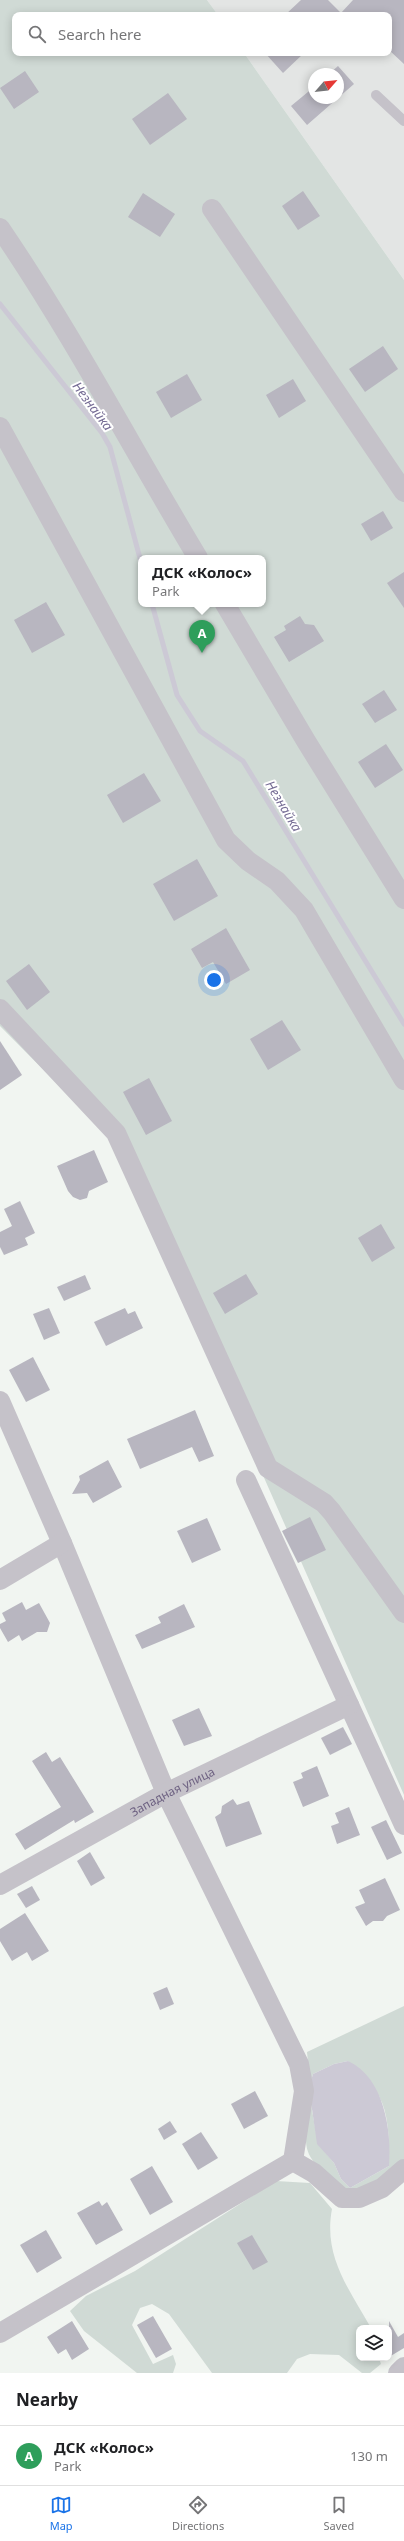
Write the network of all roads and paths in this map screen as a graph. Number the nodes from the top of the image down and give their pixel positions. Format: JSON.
{"nodes":[{"id":1,"x":376,"y":95,"type":"dead end"},
{"id":2,"x":404,"y":121,"type":"edge"},
{"id":3,"x":212,"y":209,"type":"dead end"},
{"id":4,"x":0,"y":228,"type":"edge"},
{"id":5,"x":0,"y":426,"type":"edge"},
{"id":6,"x":404,"y":492,"type":"edge"},
{"id":7,"x":196,"y":555,"type":"edge"},
{"id":8,"x":227,"y":607,"type":"edge"},
{"id":9,"x":404,"y":900,"type":"edge"},
{"id":10,"x":0,"y":1009,"type":"edge"},
{"id":11,"x":404,"y":1080,"type":"edge"},
{"id":12,"x":0,"y":1400,"type":"edge"},
{"id":13,"x":246,"y":1480,"type":"dead end"},
{"id":14,"x":62,"y":1543,"type":"junction"},
{"id":15,"x":0,"y":1580,"type":"edge"},
{"id":16,"x":404,"y":1613,"type":"edge"},
{"id":17,"x":349,"y":1705,"type":"junction"},
{"id":18,"x":166,"y":1794,"type":"junction"},
{"id":19,"x":404,"y":1825,"type":"edge"},
{"id":20,"x":0,"y":1885,"type":"edge"},
{"id":21,"x":293,"y":2161,"type":"junction"},
{"id":22,"x":404,"y":2169,"type":"edge"},
{"id":23,"x":0,"y":2333,"type":"edge"},
{"id":24,"x":404,"y":2367,"type":"edge"},
{"id":25,"x":398,"y":2373,"type":"edge"}],
"edges":[{"from":1,"to":2,"type":"lane"},
{"from":3,"to":6,"type":"street"},
{"from":4,"to":7,"type":"street"},
{"from":5,"to":11,"type":"street"},
{"from":8,"to":9,"type":"street"},
{"from":10,"to":16,"type":"street"},
{"from":12,"to":14,"type":"street"},
{"from":13,"to":17,"type":"street"},
{"from":14,"to":15,"type":"street"},
{"from":14,"to":18,"type":"street"},
{"from":17,"to":18,"type":"street","name":"Западная улица"},
{"from":17,"to":19,"type":"street"},
{"from":18,"to":20,"type":"street","name":"Западная улица"},
{"from":18,"to":21,"type":"street"},
{"from":21,"to":22,"type":"street"},
{"from":21,"to":23,"type":"street"},
{"from":24,"to":25,"type":"street"}]}
